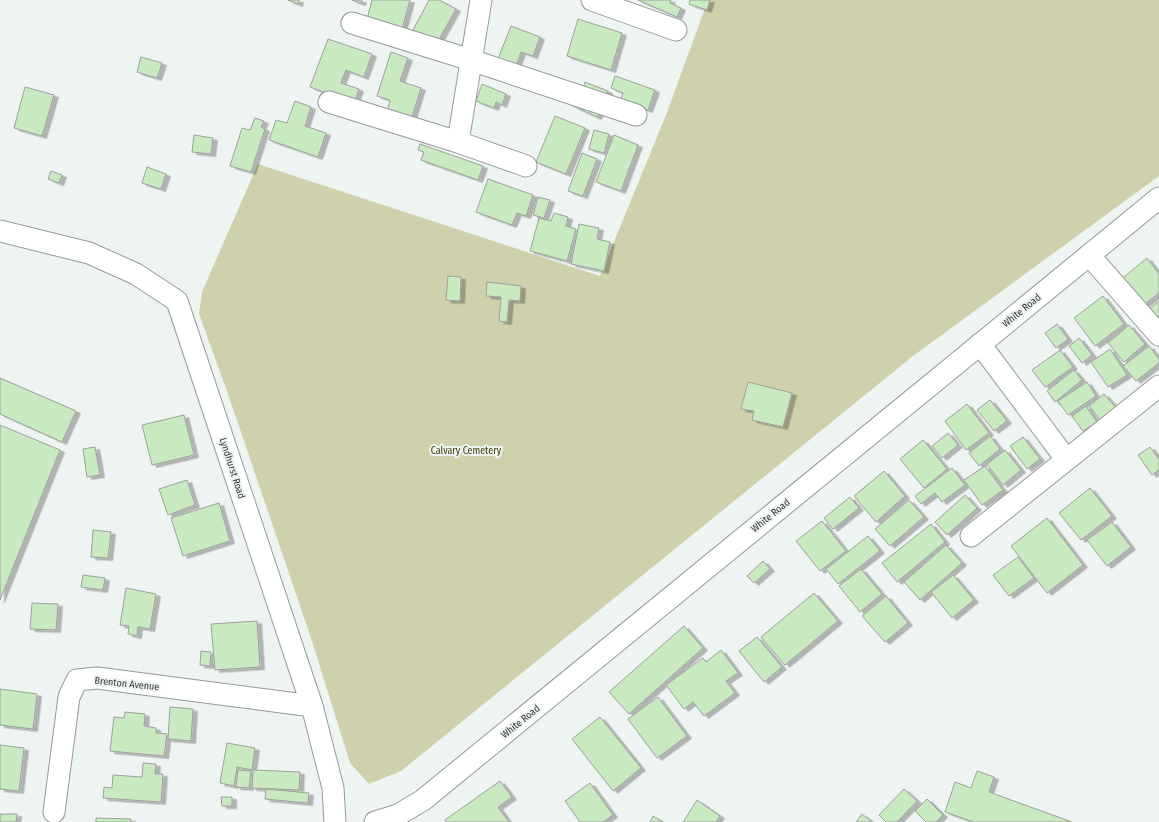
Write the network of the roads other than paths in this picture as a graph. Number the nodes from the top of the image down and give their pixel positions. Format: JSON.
{"nodes":[{"id":1,"x":481,"y":0,"type":"edge"},
{"id":2,"x":592,"y":0,"type":"edge"},
{"id":3,"x":352,"y":23,"type":"dead end"},
{"id":4,"x":676,"y":30,"type":"dead end"},
{"id":5,"x":471,"y":60,"type":"junction"},
{"id":6,"x":329,"y":102,"type":"dead end"},
{"id":7,"x":636,"y":116,"type":"dead end"},
{"id":8,"x":458,"y":142,"type":"junction"},
{"id":9,"x":526,"y":166,"type":"dead end"},
{"id":10,"x":1159,"y":198,"type":"edge"},
{"id":11,"x":0,"y":231,"type":"edge"},
{"id":12,"x":1089,"y":255,"type":"junction"},
{"id":13,"x":1159,"y":335,"type":"edge"},
{"id":14,"x":980,"y":344,"type":"junction"},
{"id":15,"x":1159,"y":386,"type":"edge"},
{"id":16,"x":1066,"y":459,"type":"junction"},
{"id":17,"x":971,"y":536,"type":"dead end"},
{"id":18,"x":312,"y":706,"type":"junction"},
{"id":19,"x":54,"y":812,"type":"dead end"},
{"id":20,"x":335,"y":822,"type":"edge"},
{"id":21,"x":376,"y":822,"type":"edge"}],
"edges":[{"from":1,"to":5,"type":"street"},
{"from":2,"to":4,"type":"street"},
{"from":3,"to":5,"type":"street"},
{"from":5,"to":7,"type":"street"},
{"from":5,"to":8,"type":"street"},
{"from":6,"to":8,"type":"street"},
{"from":8,"to":9,"type":"street"},
{"from":10,"to":12,"type":"street","name":"White Road"},
{"from":11,"to":18,"type":"street","name":"Lyndhurst Road"},
{"from":12,"to":13,"type":"street"},
{"from":12,"to":14,"type":"street","name":"White Road"},
{"from":14,"to":16,"type":"street"},
{"from":14,"to":21,"type":"street","name":"White Road"},
{"from":15,"to":16,"type":"street"},
{"from":16,"to":17,"type":"street"},
{"from":18,"to":19,"type":"street","name":"Brenton Avenue"},
{"from":18,"to":20,"type":"street","name":"Lyndhurst Road"}]}
